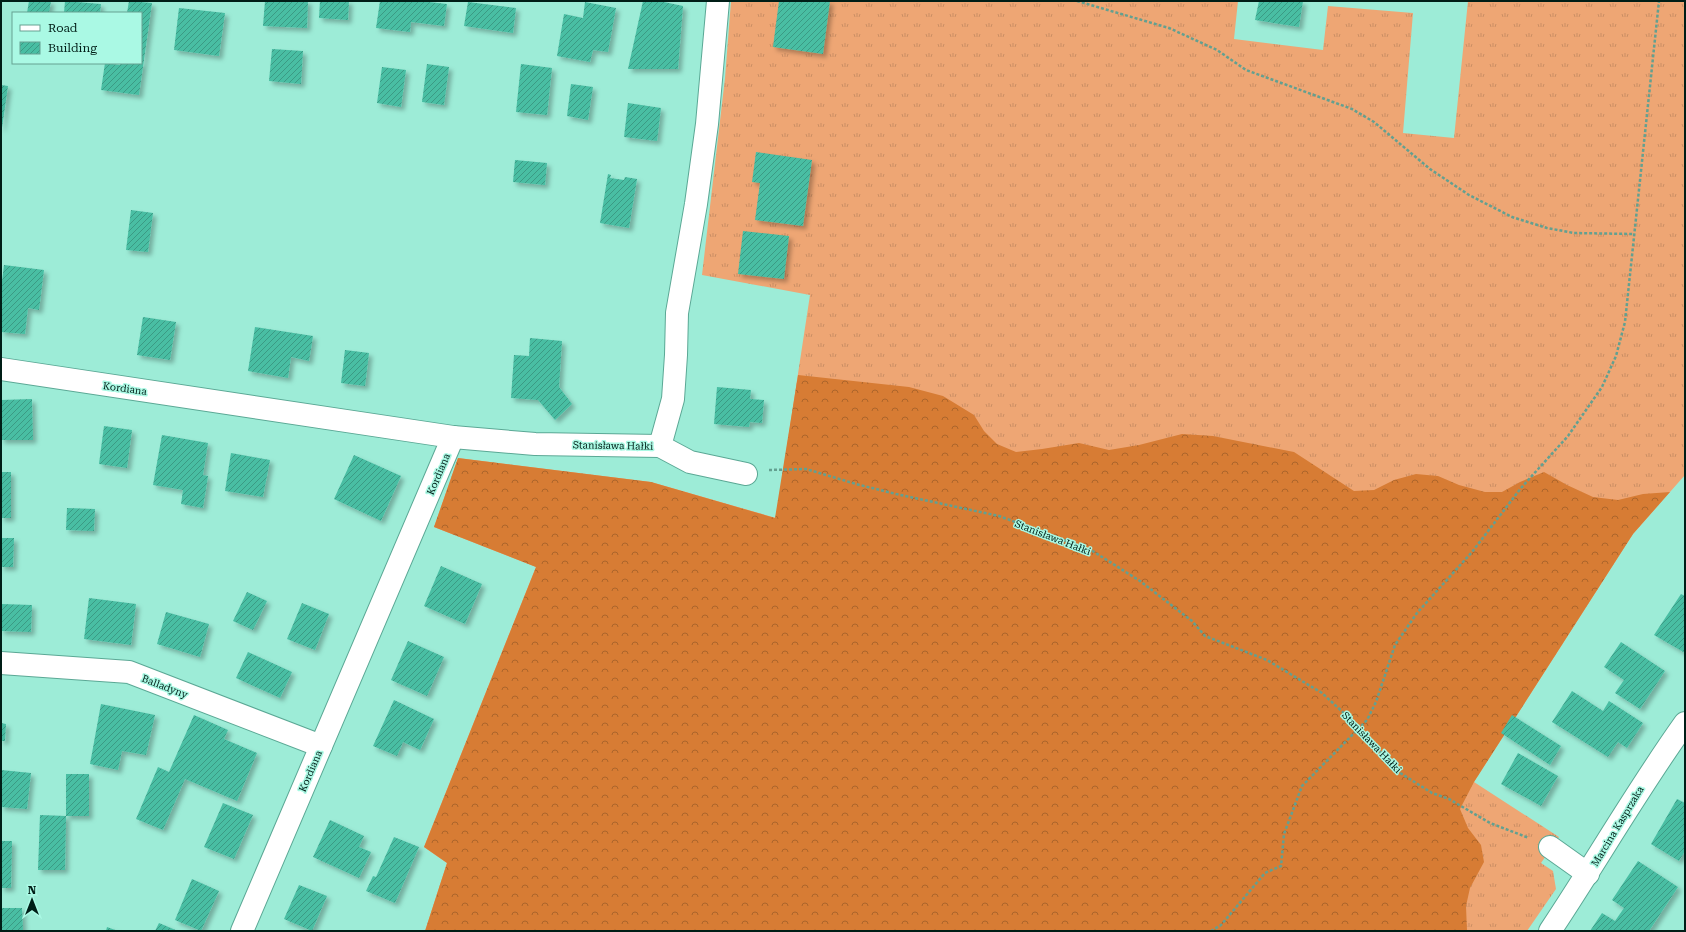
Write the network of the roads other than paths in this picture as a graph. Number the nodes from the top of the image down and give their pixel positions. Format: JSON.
{"nodes":[{"id":1,"x":718,"y":1,"type":"edge"},
{"id":2,"x":1,"y":369,"type":"edge"},
{"id":3,"x":453,"y":437,"type":"junction"},
{"id":4,"x":660,"y":446,"type":"junction"},
{"id":5,"x":746,"y":474,"type":"road end"},
{"id":6,"x":1,"y":663,"type":"edge"},
{"id":7,"x":1685,"y":723,"type":"edge"},
{"id":8,"x":321,"y":746,"type":"junction"},
{"id":9,"x":1550,"y":847,"type":"road end"},
{"id":10,"x":1588,"y":874,"type":"junction"},
{"id":11,"x":242,"y":931,"type":"edge"},
{"id":12,"x":1550,"y":931,"type":"edge"}],
"edges":[{"from":1,"to":4,"type":"street"},
{"from":2,"to":3,"type":"street","name":"Kordiana"},
{"from":3,"to":4,"type":"street","name":"Stanisława Hałki"},
{"from":3,"to":8,"type":"street","name":"Kordiana"},
{"from":4,"to":5,"type":"street","name":"Stanisława Hałki"},
{"from":6,"to":8,"type":"street","name":"Balladyny"},
{"from":7,"to":10,"type":"street","name":"Marcina Kasprzaka"},
{"from":8,"to":11,"type":"street","name":"Kordiana"},
{"from":9,"to":10,"type":"street"},
{"from":10,"to":12,"type":"street","name":"Marcina Kasprzaka"}]}
